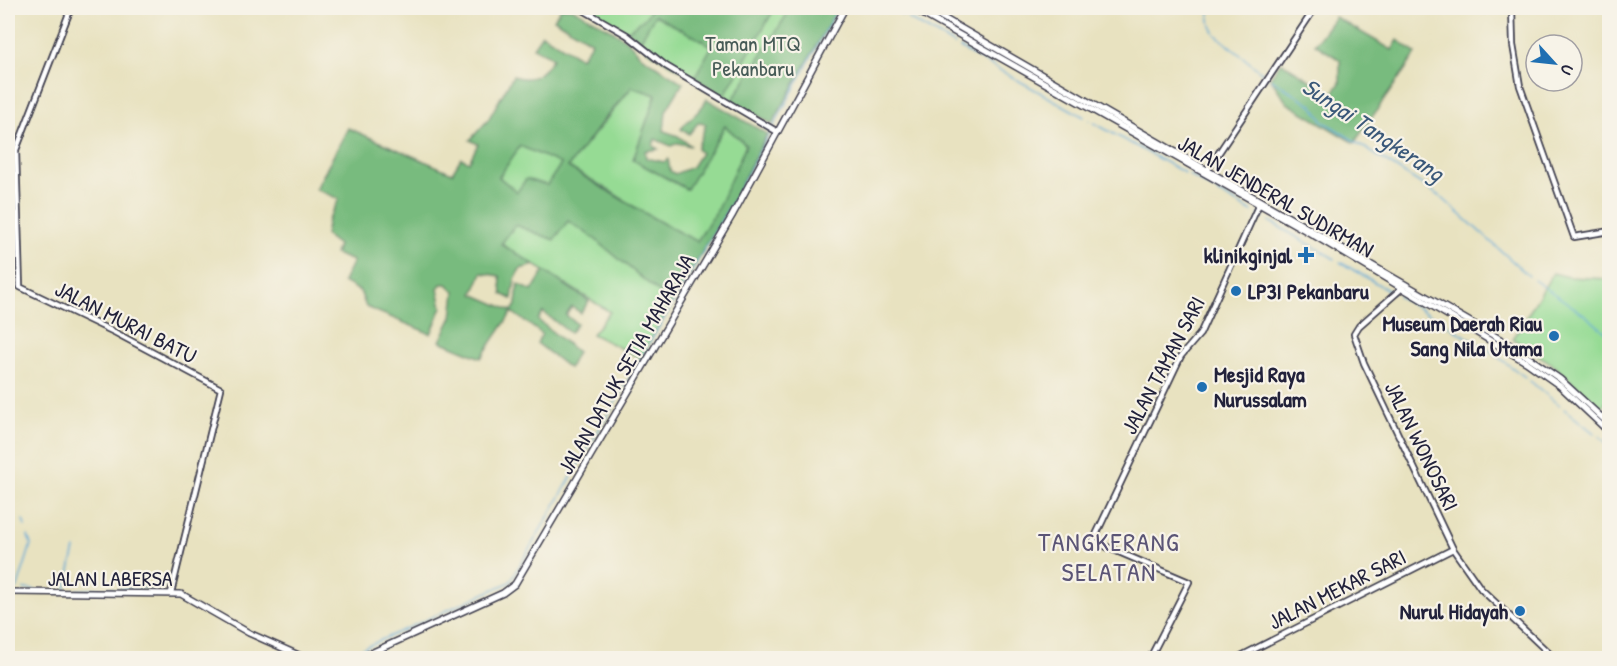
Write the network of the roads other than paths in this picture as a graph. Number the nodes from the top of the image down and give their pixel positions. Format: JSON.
{"nodes":[{"id":1,"x":71,"y":8,"type":"edge"},
{"id":2,"x":580,"y":8,"type":"edge"},
{"id":3,"x":845,"y":8,"type":"edge"},
{"id":4,"x":912,"y":8,"type":"edge"},
{"id":5,"x":926,"y":8,"type":"edge"},
{"id":6,"x":1315,"y":8,"type":"edge"},
{"id":7,"x":1512,"y":8,"type":"edge"},
{"id":8,"x":1049,"y":77,"type":"junction"},
{"id":9,"x":1045,"y":84,"type":"junction"},
{"id":10,"x":772,"y":128,"type":"junction"},
{"id":11,"x":1208,"y":169,"type":"junction"},
{"id":12,"x":1259,"y":204,"type":"junction"},
{"id":13,"x":1610,"y":231,"type":"edge"},
{"id":14,"x":1401,"y":289,"type":"junction"},
{"id":15,"x":1610,"y":424,"type":"edge"},
{"id":16,"x":1610,"y":433,"type":"edge"},
{"id":17,"x":1453,"y":549,"type":"junction"},
{"id":18,"x":171,"y":589,"type":"junction"},
{"id":19,"x":8,"y":592,"type":"edge"},
{"id":20,"x":305,"y":658,"type":"edge"},
{"id":21,"x":360,"y":658,"type":"edge"},
{"id":22,"x":1150,"y":658,"type":"edge"},
{"id":23,"x":1237,"y":658,"type":"edge"},
{"id":24,"x":1554,"y":658,"type":"edge"}],
"edges":[{"from":1,"to":18,"type":"street","name":"JALAN MURAI BATU"},
{"from":2,"to":10,"type":"street"},
{"from":3,"to":10,"type":"main road","name":"JALAN DATUK SETIA MAHARAJA"},
{"from":4,"to":9,"type":"main road","name":"JALAN JENDERAL SUDIRMAN"},
{"from":5,"to":8,"type":"main road","name":"JALAN JENDERAL SUDIRMAN"},
{"from":6,"to":11,"type":"street"},
{"from":7,"to":13,"type":"street"},
{"from":8,"to":9,"type":"main road"},
{"from":8,"to":11,"type":"main road","name":"JALAN JENDERAL SUDIRMAN"},
{"from":9,"to":12,"type":"main road","name":"JALAN JENDERAL SUDIRMAN"},
{"from":10,"to":21,"type":"main road","name":"JALAN DATUK SETIA MAHARAJA"},
{"from":11,"to":15,"type":"main road","name":"JALAN JENDERAL SUDIRMAN"},
{"from":12,"to":14,"type":"main road","name":"JALAN JENDERAL SUDIRMAN"},
{"from":12,"to":22,"type":"street","name":"JALAN TAMAN SARI"},
{"from":14,"to":16,"type":"main road","name":"JALAN JENDERAL SUDIRMAN"},
{"from":14,"to":17,"type":"street","name":"JALAN WONOSARI"},
{"from":17,"to":23,"type":"street","name":"JALAN MEKAR SARI"},
{"from":17,"to":24,"type":"street","name":"JALAN WONOSARI"},
{"from":18,"to":19,"type":"main road","name":"JALAN LABERSA"},
{"from":18,"to":20,"type":"main road","name":"JALAN LABERSA"}]}
